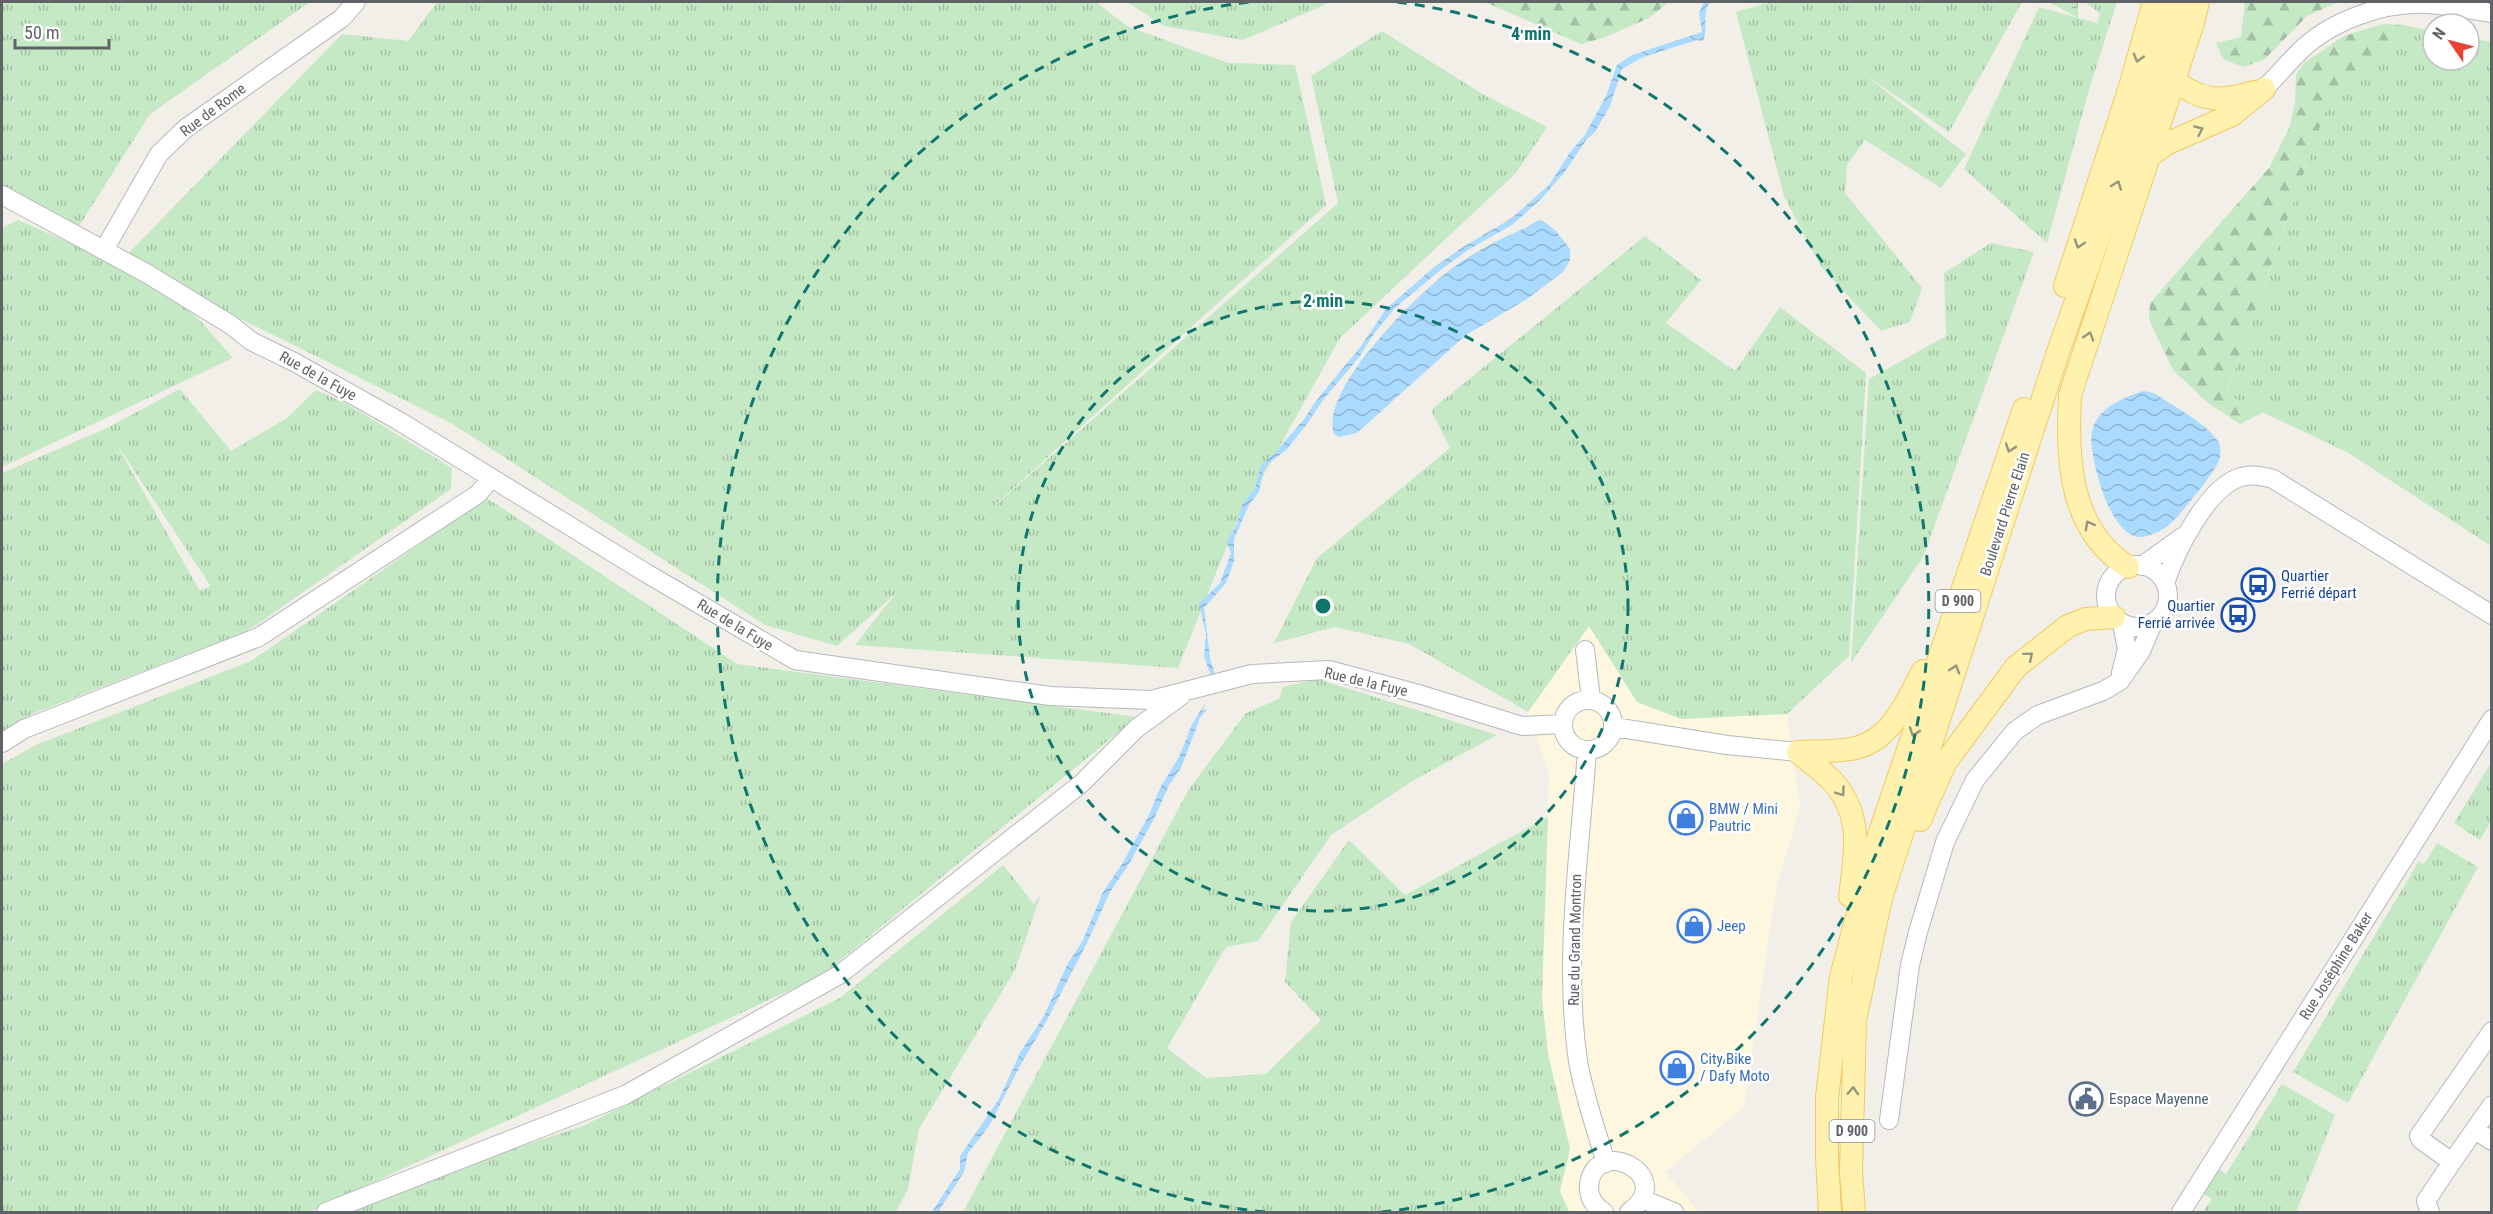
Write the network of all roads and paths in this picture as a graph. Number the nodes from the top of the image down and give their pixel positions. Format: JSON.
{"nodes":[{"id":1,"x":356,"y":2,"type":"edge"},
{"id":2,"x":2154,"y":2,"type":"edge"},
{"id":3,"x":2176,"y":2,"type":"edge"},
{"id":4,"x":2198,"y":2,"type":"edge"},
{"id":5,"x":2492,"y":13,"type":"edge"},
{"id":6,"x":2174,"y":80,"type":"junction"},
{"id":7,"x":2264,"y":89,"type":"junction"},
{"id":8,"x":2148,"y":157,"type":"junction"},
{"id":9,"x":2,"y":195,"type":"edge"},
{"id":10,"x":104,"y":250,"type":"junction"},
{"id":11,"x":491,"y":478,"type":"junction"},
{"id":12,"x":2186,"y":534,"type":"junction"},
{"id":13,"x":2135,"y":566,"type":"junction"},
{"id":14,"x":2165,"y":583,"type":"junction"},
{"id":15,"x":1954,"y":614,"type":"junction"},
{"id":16,"x":2492,"y":615,"type":"edge"},
{"id":17,"x":2118,"y":620,"type":"junction"},
{"id":18,"x":2153,"y":623,"type":"junction"},
{"id":19,"x":1585,"y":650,"type":"dead end"},
{"id":20,"x":2120,"y":681,"type":"junction"},
{"id":21,"x":1190,"y":690,"type":"junction"},
{"id":22,"x":1591,"y":699,"type":"junction"},
{"id":23,"x":2492,"y":719,"type":"edge"},
{"id":24,"x":1562,"y":724,"type":"junction"},
{"id":25,"x":1614,"y":728,"type":"junction"},
{"id":26,"x":2,"y":743,"type":"edge"},
{"id":27,"x":1587,"y":750,"type":"junction"},
{"id":28,"x":1798,"y":752,"type":"junction"},
{"id":29,"x":1841,"y":977,"type":"junction"},
{"id":30,"x":2492,"y":1031,"type":"edge"},
{"id":31,"x":1854,"y":1049,"type":"junction"},
{"id":32,"x":2492,"y":1106,"type":"edge"},
{"id":33,"x":1889,"y":1120,"type":"dead end"},
{"id":34,"x":2475,"y":1130,"type":"junction"},
{"id":35,"x":2492,"y":1141,"type":"edge"},
{"id":36,"x":1606,"y":1162,"type":"junction"},
{"id":37,"x":2452,"y":1162,"type":"junction"},
{"id":38,"x":1642,"y":1199,"type":"junction"},
{"id":39,"x":326,"y":1212,"type":"edge"},
{"id":40,"x":1604,"y":1212,"type":"edge"},
{"id":41,"x":1629,"y":1212,"type":"edge"},
{"id":42,"x":1674,"y":1212,"type":"edge"},
{"id":43,"x":1830,"y":1212,"type":"edge"},
{"id":44,"x":1854,"y":1212,"type":"edge"},
{"id":45,"x":2181,"y":1212,"type":"edge"},
{"id":46,"x":2430,"y":1212,"type":"edge"}],
"edges":[{"from":1,"to":10,"type":"street","name":"Rue de Rome"},
{"from":2,"to":15,"type":"main road","name":"Boulevard Pierre Elain","number":"D 900","one_way":true},
{"from":31,"to":3,"type":"main road","name":"Boulevard Pierre Elain","number":"D 900","one_way":true},
{"from":4,"to":6,"type":"main road"},
{"from":5,"to":7,"type":"street"},
{"from":6,"to":7,"type":"main road"},
{"from":6,"to":8,"type":"main road"},
{"from":8,"to":7,"type":"main road","one_way":true},
{"from":13,"to":8,"type":"main road","one_way":true},
{"from":9,"to":10,"type":"street","name":"Rue de la Fuye"},
{"from":10,"to":11,"type":"street","name":"Rue de la Fuye"},
{"from":11,"to":21,"type":"street","name":"Rue de la Fuye"},
{"from":11,"to":26,"type":"street"},
{"from":12,"to":13,"type":"street"},
{"from":12,"to":14,"type":"street"},
{"from":12,"to":16,"type":"street"},
{"from":13,"to":14,"type":"street"},
{"from":13,"to":17,"type":"street"},
{"from":14,"to":18,"type":"street"},
{"from":15,"to":28,"type":"main road"},
{"from":15,"to":29,"type":"main road","name":"Boulevard Pierre Elain","number":"D 900","one_way":true},
{"from":17,"to":18,"type":"street"},
{"from":17,"to":20,"type":"street"},
{"from":31,"to":17,"type":"main road","one_way":true},
{"from":18,"to":20,"type":"street"},
{"from":19,"to":22,"type":"street"},
{"from":20,"to":33,"type":"street"},
{"from":21,"to":24,"type":"street","name":"Rue de la Fuye"},
{"from":21,"to":39,"type":"street"},
{"from":22,"to":24,"type":"street"},
{"from":22,"to":25,"type":"street"},
{"from":23,"to":45,"type":"street","name":"Rue Joséphine Baker"},
{"from":24,"to":27,"type":"street"},
{"from":25,"to":27,"type":"street"},
{"from":25,"to":28,"type":"street"},
{"from":27,"to":36,"type":"street","name":"Rue du Grand Montron"},
{"from":28,"to":29,"type":"main road","one_way":true},
{"from":29,"to":43,"type":"main road","name":"Boulevard Pierre Elain","number":"D 900"},
{"from":30,"to":37,"type":"street"},
{"from":44,"to":31,"type":"main road","name":"Boulevard Pierre Elain","number":"D 900","one_way":true},
{"from":32,"to":34,"type":"street"},
{"from":34,"to":35,"type":"street"},
{"from":34,"to":37,"type":"street"},
{"from":36,"to":38,"type":"street"},
{"from":36,"to":40,"type":"street"},
{"from":37,"to":46,"type":"street"},
{"from":38,"to":41,"type":"street"},
{"from":38,"to":42,"type":"street"}]}
